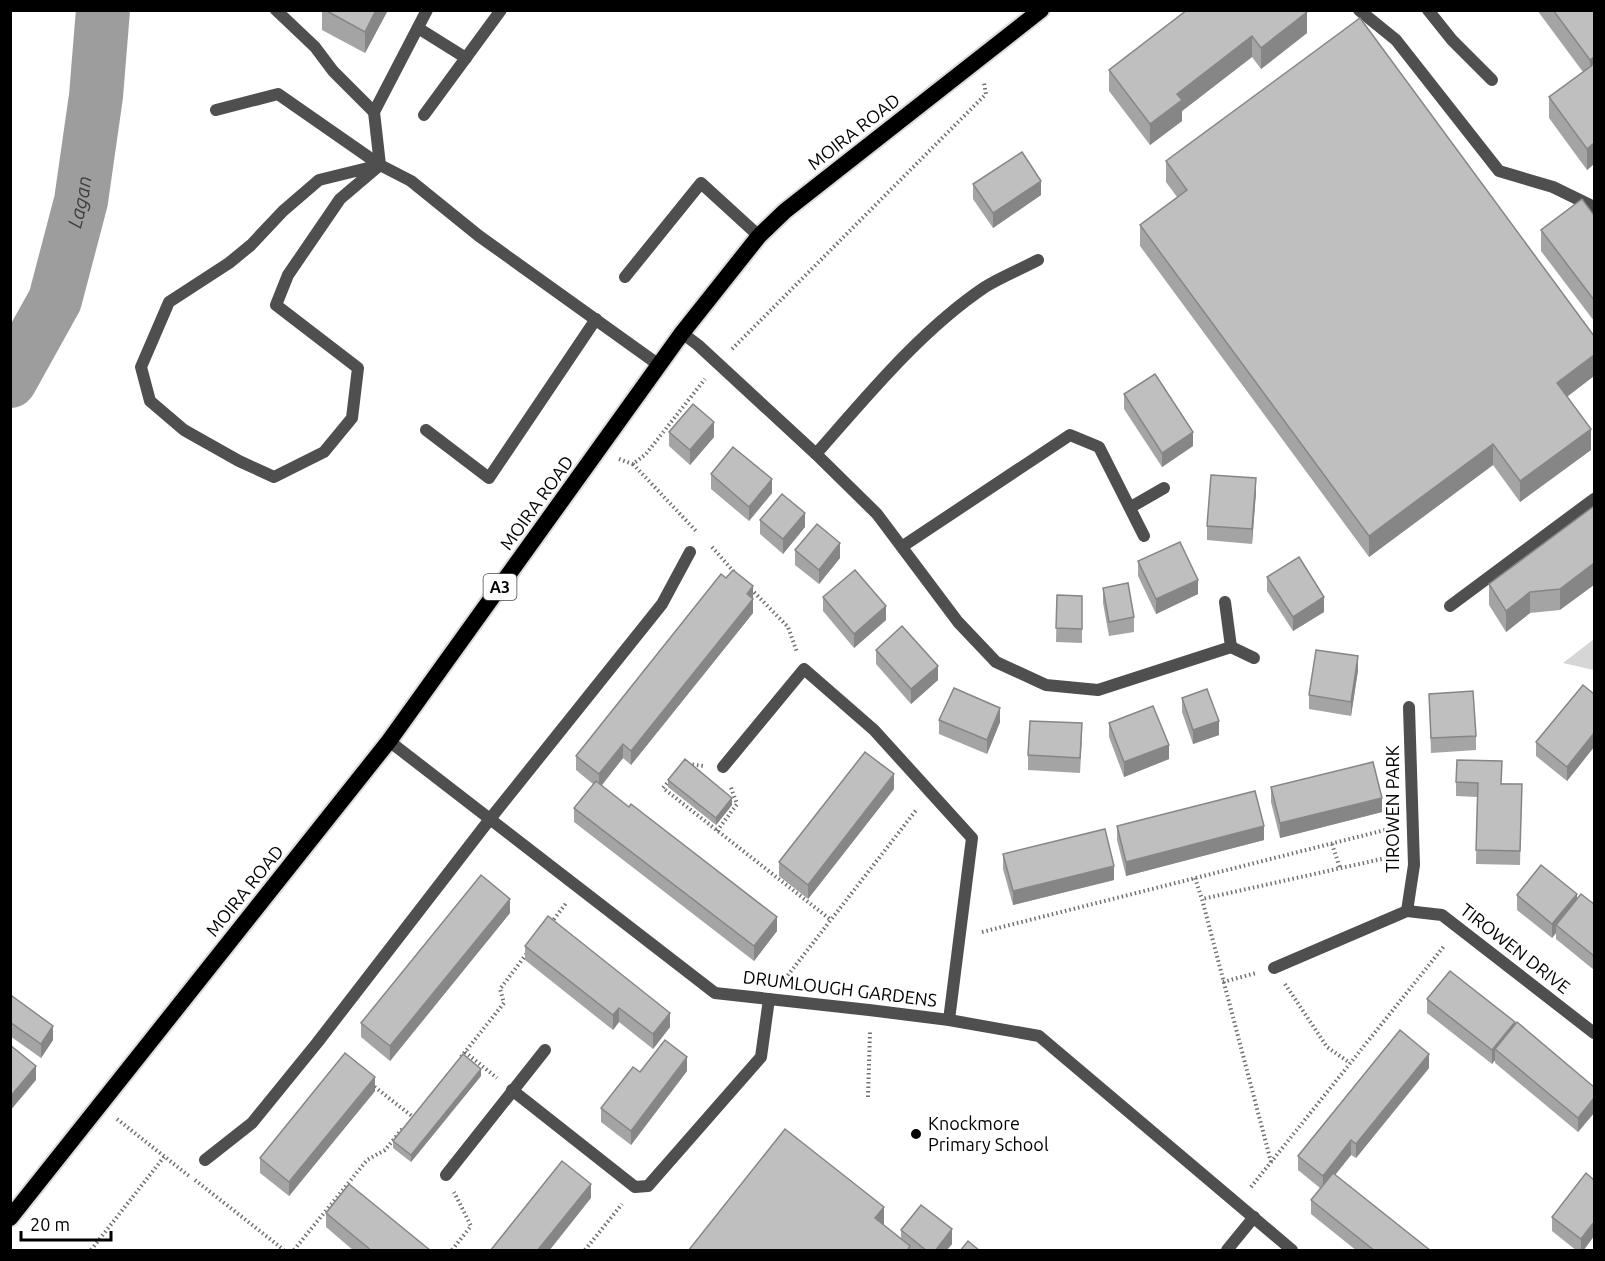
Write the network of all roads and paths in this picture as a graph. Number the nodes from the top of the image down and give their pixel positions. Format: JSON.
{"nodes":[{"id":1,"x":276,"y":10,"type":"edge"},
{"id":2,"x":427,"y":10,"type":"edge"},
{"id":3,"x":501,"y":10,"type":"edge"},
{"id":4,"x":1041,"y":10,"type":"edge"},
{"id":5,"x":1359,"y":10,"type":"edge"},
{"id":6,"x":1428,"y":10,"type":"edge"},
{"id":7,"x":418,"y":28,"type":"junction"},
{"id":8,"x":466,"y":58,"type":"junction"},
{"id":9,"x":980,"y":58,"type":"junction"},
{"id":10,"x":1492,"y":80,"type":"dead end"},
{"id":11,"x":216,"y":110,"type":"dead end"},
{"id":12,"x":374,"y":112,"type":"junction"},
{"id":13,"x":424,"y":115,"type":"dead end"},
{"id":14,"x":380,"y":165,"type":"junction"},
{"id":15,"x":1594,"y":207,"type":"edge"},
{"id":16,"x":759,"y":236,"type":"junction"},
{"id":17,"x":1038,"y":260,"type":"dead end"},
{"id":18,"x":625,"y":277,"type":"dead end"},
{"id":19,"x":597,"y":319,"type":"junction"},
{"id":20,"x":682,"y":333,"type":"junction"},
{"id":21,"x":718,"y":364,"type":"junction"},
{"id":22,"x":659,"y":365,"type":"junction"},
{"id":23,"x":426,"y":430,"type":"dead end"},
{"id":24,"x":598,"y":451,"type":"junction"},
{"id":25,"x":816,"y":454,"type":"junction"},
{"id":26,"x":633,"y":464,"type":"junction"},
{"id":27,"x":1164,"y":488,"type":"dead end"},
{"id":28,"x":1594,"y":499,"type":"edge"},
{"id":29,"x":1131,"y":507,"type":"junction"},
{"id":30,"x":1144,"y":536,"type":"dead end"},
{"id":31,"x":703,"y":537,"type":"dead end"},
{"id":32,"x":709,"y":544,"type":"dead end"},
{"id":33,"x":903,"y":546,"type":"junction"},
{"id":34,"x":690,"y":552,"type":"dead end"},
{"id":35,"x":738,"y":575,"type":"edge"},
{"id":36,"x":746,"y":584,"type":"edge"},
{"id":37,"x":1225,"y":602,"type":"dead end"},
{"id":38,"x":1450,"y":606,"type":"dead end"},
{"id":39,"x":1230,"y":647,"type":"junction"},
{"id":40,"x":1254,"y":658,"type":"dead end"},
{"id":41,"x":804,"y":669,"type":"junction"},
{"id":42,"x":1409,"y":707,"type":"dead end"},
{"id":43,"x":389,"y":741,"type":"junction"},
{"id":44,"x":683,"y":764,"type":"edge"},
{"id":45,"x":723,"y":767,"type":"junction"},
{"id":46,"x":676,"y":772,"type":"edge"},
{"id":47,"x":930,"y":792,"type":"junction"},
{"id":48,"x":490,"y":819,"type":"junction"},
{"id":49,"x":1394,"y":828,"type":"dead end"},
{"id":50,"x":717,"y":831,"type":"junction"},
{"id":51,"x":1332,"y":844,"type":"junction"},
{"id":52,"x":1340,"y":868,"type":"dead end"},
{"id":53,"x":1195,"y":878,"type":"junction"},
{"id":54,"x":578,"y":888,"type":"junction"},
{"id":55,"x":1202,"y":899,"type":"dead end"},
{"id":56,"x":1407,"y":911,"type":"junction"},
{"id":57,"x":831,"y":920,"type":"junction"},
{"id":58,"x":550,"y":925,"type":"edge"},
{"id":59,"x":1459,"y":928,"type":"junction"},
{"id":60,"x":960,"y":937,"type":"junction"},
{"id":61,"x":535,"y":943,"type":"edge"},
{"id":62,"x":1274,"y":968,"type":"junction"},
{"id":63,"x":1223,"y":982,"type":"dead end"},
{"id":64,"x":769,"y":999,"type":"junction"},
{"id":65,"x":869,"y":1010,"type":"junction"},
{"id":66,"x":948,"y":1020,"type":"junction"},
{"id":67,"x":1594,"y":1033,"type":"edge"},
{"id":68,"x":545,"y":1050,"type":"dead end"},
{"id":69,"x":465,"y":1052,"type":"junction"},
{"id":70,"x":458,"y":1061,"type":"edge"},
{"id":71,"x":1350,"y":1063,"type":"junction"},
{"id":72,"x":369,"y":1083,"type":"edge"},
{"id":73,"x":512,"y":1090,"type":"junction"},
{"id":74,"x":868,"y":1097,"type":"dead end"},
{"id":75,"x":164,"y":1157,"type":"dead end"},
{"id":76,"x":205,"y":1160,"type":"dead end"},
{"id":77,"x":446,"y":1175,"type":"joint"},
{"id":78,"x":635,"y":1187,"type":"junction"},
{"id":79,"x":1238,"y":1203,"type":"junction"},
{"id":80,"x":1254,"y":1217,"type":"junction"},
{"id":81,"x":10,"y":1218,"type":"edge"},
{"id":82,"x":91,"y":1251,"type":"edge"},
{"id":83,"x":294,"y":1251,"type":"edge"},
{"id":84,"x":452,"y":1251,"type":"edge"},
{"id":85,"x":585,"y":1251,"type":"edge"},
{"id":86,"x":1227,"y":1251,"type":"edge"},
{"id":87,"x":1292,"y":1251,"type":"edge"}],
"edges":[{"from":1,"to":12,"type":"street"},
{"from":2,"to":7,"type":"street"},
{"from":3,"to":8,"type":"street"},
{"from":4,"to":9,"type":"highway","name":"MOIRA ROAD","number":"A3"},
{"from":5,"to":15,"type":"street"},
{"from":6,"to":10,"type":"street"},
{"from":7,"to":8,"type":"street"},
{"from":7,"to":12,"type":"street"},
{"from":8,"to":13,"type":"street"},
{"from":9,"to":16,"type":"highway","name":"MOIRA ROAD","number":"A3"},
{"from":9,"to":21,"type":"path"},
{"from":11,"to":14,"type":"street"},
{"from":12,"to":14,"type":"street"},
{"from":14,"to":14,"type":"street"},
{"from":14,"to":19,"type":"street"},
{"from":16,"to":18,"type":"street"},
{"from":16,"to":20,"type":"highway","name":"MOIRA ROAD","number":"A3"},
{"from":17,"to":25,"type":"street"},
{"from":19,"to":22,"type":"street"},
{"from":19,"to":23,"type":"street"},
{"from":20,"to":21,"type":"street"},
{"from":20,"to":22,"type":"highway","name":"MOIRA ROAD","number":"A3"},
{"from":21,"to":25,"type":"street"},
{"from":21,"to":26,"type":"path"},
{"from":22,"to":24,"type":"highway","name":"MOIRA ROAD","number":"A3"},
{"from":24,"to":26,"type":"path"},
{"from":24,"to":43,"type":"highway","name":"MOIRA ROAD","number":"A3"},
{"from":25,"to":33,"type":"street"},
{"from":26,"to":31,"type":"path"},
{"from":27,"to":29,"type":"street"},
{"from":28,"to":38,"type":"street"},
{"from":29,"to":30,"type":"street"},
{"from":29,"to":33,"type":"street"},
{"from":32,"to":35,"type":"path"},
{"from":33,"to":39,"type":"street"},
{"from":34,"to":48,"type":"street"},
{"from":36,"to":41,"type":"path"},
{"from":37,"to":39,"type":"street"},
{"from":39,"to":40,"type":"street"},
{"from":41,"to":45,"type":"street"},
{"from":41,"to":47,"type":"street"},
{"from":42,"to":56,"type":"street","name":"TIROWEN PARK"},
{"from":43,"to":48,"type":"street","name":"DRUMLOUGH GARDENS"},
{"from":43,"to":81,"type":"highway","name":"MOIRA ROAD","number":"A3"},
{"from":44,"to":45,"type":"path"},
{"from":45,"to":50,"type":"path"},
{"from":46,"to":50,"type":"path"},
{"from":47,"to":57,"type":"path"},
{"from":47,"to":60,"type":"street"},
{"from":48,"to":54,"type":"street","name":"DRUMLOUGH GARDENS"},
{"from":48,"to":76,"type":"street"},
{"from":49,"to":51,"type":"path"},
{"from":50,"to":57,"type":"path"},
{"from":51,"to":52,"type":"path"},
{"from":51,"to":53,"type":"path"},
{"from":53,"to":55,"type":"path"},
{"from":53,"to":60,"type":"path"},
{"from":54,"to":58,"type":"path"},
{"from":54,"to":64,"type":"street","name":"DRUMLOUGH GARDENS"},
{"from":56,"to":59,"type":"street","name":"TIROWEN DRIVE"},
{"from":56,"to":62,"type":"street","name":"TIROWEN DRIVE"},
{"from":57,"to":64,"type":"path"},
{"from":59,"to":67,"type":"street","name":"TIROWEN DRIVE"},
{"from":59,"to":71,"type":"path"},
{"from":60,"to":66,"type":"street"},
{"from":61,"to":69,"type":"path"},
{"from":62,"to":63,"type":"path"},
{"from":62,"to":71,"type":"path"},
{"from":64,"to":65,"type":"street","name":"DRUMLOUGH GARDENS"},
{"from":64,"to":78,"type":"street"},
{"from":65,"to":66,"type":"street","name":"DRUMLOUGH GARDENS"},
{"from":65,"to":74,"type":"path"},
{"from":66,"to":79,"type":"street","name":"DRUMLOUGH GARDENS"},
{"from":68,"to":73,"type":"street"},
{"from":69,"to":70,"type":"path"},
{"from":69,"to":73,"type":"path"},
{"from":71,"to":79,"type":"path"},
{"from":72,"to":83,"type":"path"},
{"from":73,"to":77,"type":"street"},
{"from":73,"to":78,"type":"street"},
{"from":75,"to":82,"type":"path"},
{"from":77,"to":84,"type":"path"},
{"from":78,"to":85,"type":"path"},
{"from":79,"to":80,"type":"street","name":"DRUMLOUGH GARDENS"},
{"from":80,"to":86,"type":"street"},
{"from":80,"to":87,"type":"street","name":"DRUMLOUGH GARDENS"}]}
